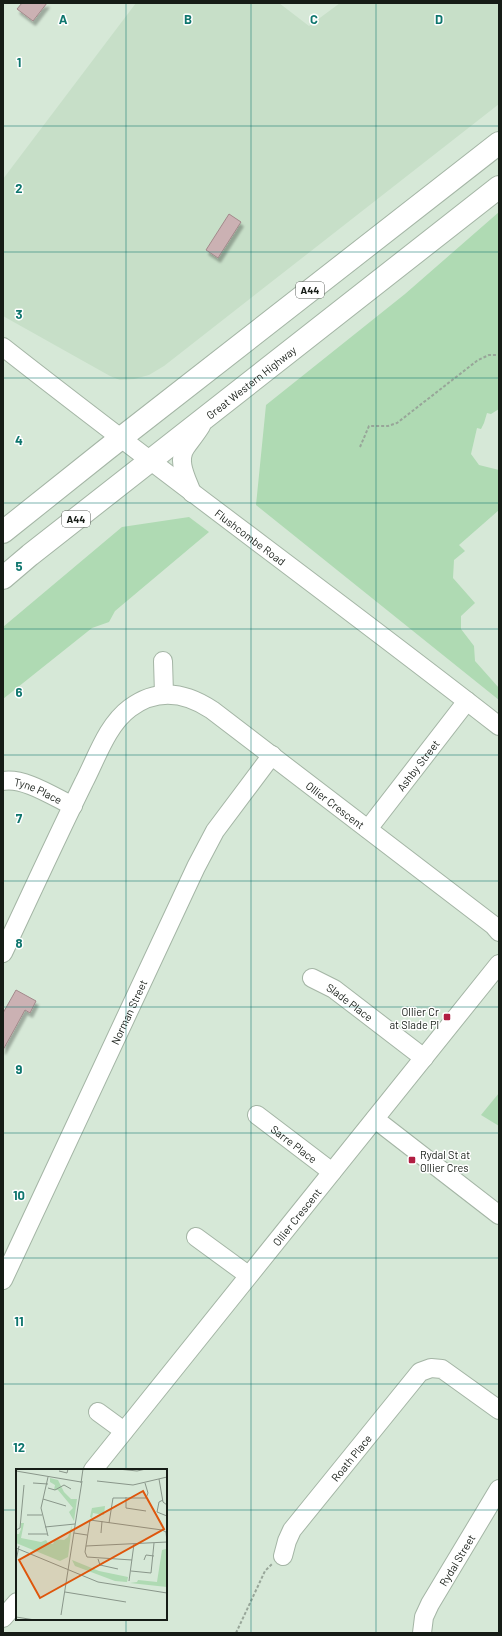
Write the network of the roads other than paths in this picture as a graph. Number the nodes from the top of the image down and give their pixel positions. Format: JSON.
{"nodes":[{"id":1,"x":499,"y":143,"type":"edge"},
{"id":2,"x":499,"y":187,"type":"edge"},
{"id":3,"x":3,"y":347,"type":"edge"},
{"id":4,"x":206,"y":417,"type":"junction"},
{"id":5,"x":121,"y":438,"type":"junction"},
{"id":6,"x":150,"y":461,"type":"junction"},
{"id":7,"x":193,"y":494,"type":"junction"},
{"id":8,"x":3,"y":532,"type":"edge"},
{"id":9,"x":3,"y":578,"type":"edge"},
{"id":10,"x":163,"y":662,"type":"dead end"},
{"id":11,"x":164,"y":694,"type":"junction"},
{"id":12,"x":467,"y":701,"type":"junction"},
{"id":13,"x":499,"y":726,"type":"edge"},
{"id":14,"x":272,"y":755,"type":"junction"},
{"id":15,"x":3,"y":781,"type":"edge"},
{"id":16,"x":73,"y":806,"type":"junction"},
{"id":17,"x":368,"y":829,"type":"junction"},
{"id":18,"x":499,"y":932,"type":"edge"},
{"id":19,"x":3,"y":953,"type":"edge"},
{"id":20,"x":499,"y":964,"type":"edge"},
{"id":21,"x":312,"y":978,"type":"dead end"},
{"id":22,"x":424,"y":1058,"type":"junction"},
{"id":23,"x":257,"y":1115,"type":"dead end"},
{"id":24,"x":375,"y":1119,"type":"junction"},
{"id":25,"x":332,"y":1172,"type":"junction"},
{"id":26,"x":499,"y":1214,"type":"edge"},
{"id":27,"x":196,"y":1237,"type":"dead end"},
{"id":28,"x":10,"y":1250,"type":"edge"},
{"id":29,"x":248,"y":1275,"type":"junction"},
{"id":30,"x":3,"y":1280,"type":"edge"},
{"id":31,"x":499,"y":1410,"type":"edge"},
{"id":32,"x":98,"y":1412,"type":"dead end"},
{"id":33,"x":124,"y":1431,"type":"junction"},
{"id":34,"x":95,"y":1469,"type":"edge"},
{"id":35,"x":499,"y":1489,"type":"edge"},
{"id":36,"x":283,"y":1556,"type":"road end"},
{"id":37,"x":16,"y":1603,"type":"edge"},
{"id":38,"x":3,"y":1618,"type":"edge"},
{"id":39,"x":422,"y":1633,"type":"edge"}],
"edges":[{"from":1,"to":5,"type":"highway","number":"A44"},
{"from":2,"to":4,"type":"highway","name":"Great Western Highway","number":"A44"},
{"from":3,"to":5,"type":"street","name":"Flushcombe Road"},
{"from":4,"to":6,"type":"highway","name":"Great Western Highway","number":"A44"},
{"from":4,"to":7,"type":"street"},
{"from":5,"to":6,"type":"street","name":"Flushcombe Road"},
{"from":5,"to":8,"type":"highway","number":"A44"},
{"from":6,"to":7,"type":"street","name":"Flushcombe Road"},
{"from":6,"to":9,"type":"highway","name":"Great Western Highway","number":"A44"},
{"from":7,"to":12,"type":"street","name":"Flushcombe Road"},
{"from":10,"to":11,"type":"street"},
{"from":11,"to":14,"type":"street","name":"Ollier Crescent"},
{"from":11,"to":16,"type":"street","name":"Ollier Crescent"},
{"from":12,"to":13,"type":"street","name":"Flushcombe Road"},
{"from":12,"to":17,"type":"street","name":"Ashby Street"},
{"from":14,"to":17,"type":"street","name":"Ollier Crescent"},
{"from":14,"to":28,"type":"street","name":"Norman Street"},
{"from":15,"to":16,"type":"street","name":"Tyne Place"},
{"from":16,"to":19,"type":"street","name":"Ollier Crescent"},
{"from":17,"to":18,"type":"street","name":"Ollier Crescent"},
{"from":20,"to":22,"type":"street","name":"Ollier Crescent"},
{"from":21,"to":22,"type":"street","name":"Slade Place"},
{"from":22,"to":24,"type":"street","name":"Ollier Crescent"},
{"from":23,"to":25,"type":"street","name":"Sarre Place"},
{"from":24,"to":25,"type":"street","name":"Ollier Crescent"},
{"from":24,"to":26,"type":"street"},
{"from":25,"to":29,"type":"street","name":"Ollier Crescent"},
{"from":27,"to":29,"type":"street"},
{"from":28,"to":30,"type":"street","name":"Norman Street"},
{"from":29,"to":33,"type":"street","name":"Ollier Crescent"},
{"from":31,"to":36,"type":"street","name":"Roath Place"},
{"from":32,"to":33,"type":"street"},
{"from":33,"to":34,"type":"street","name":"Ollier Crescent"},
{"from":35,"to":39,"type":"street","name":"Rydal Street"},
{"from":37,"to":38,"type":"street"}]}
